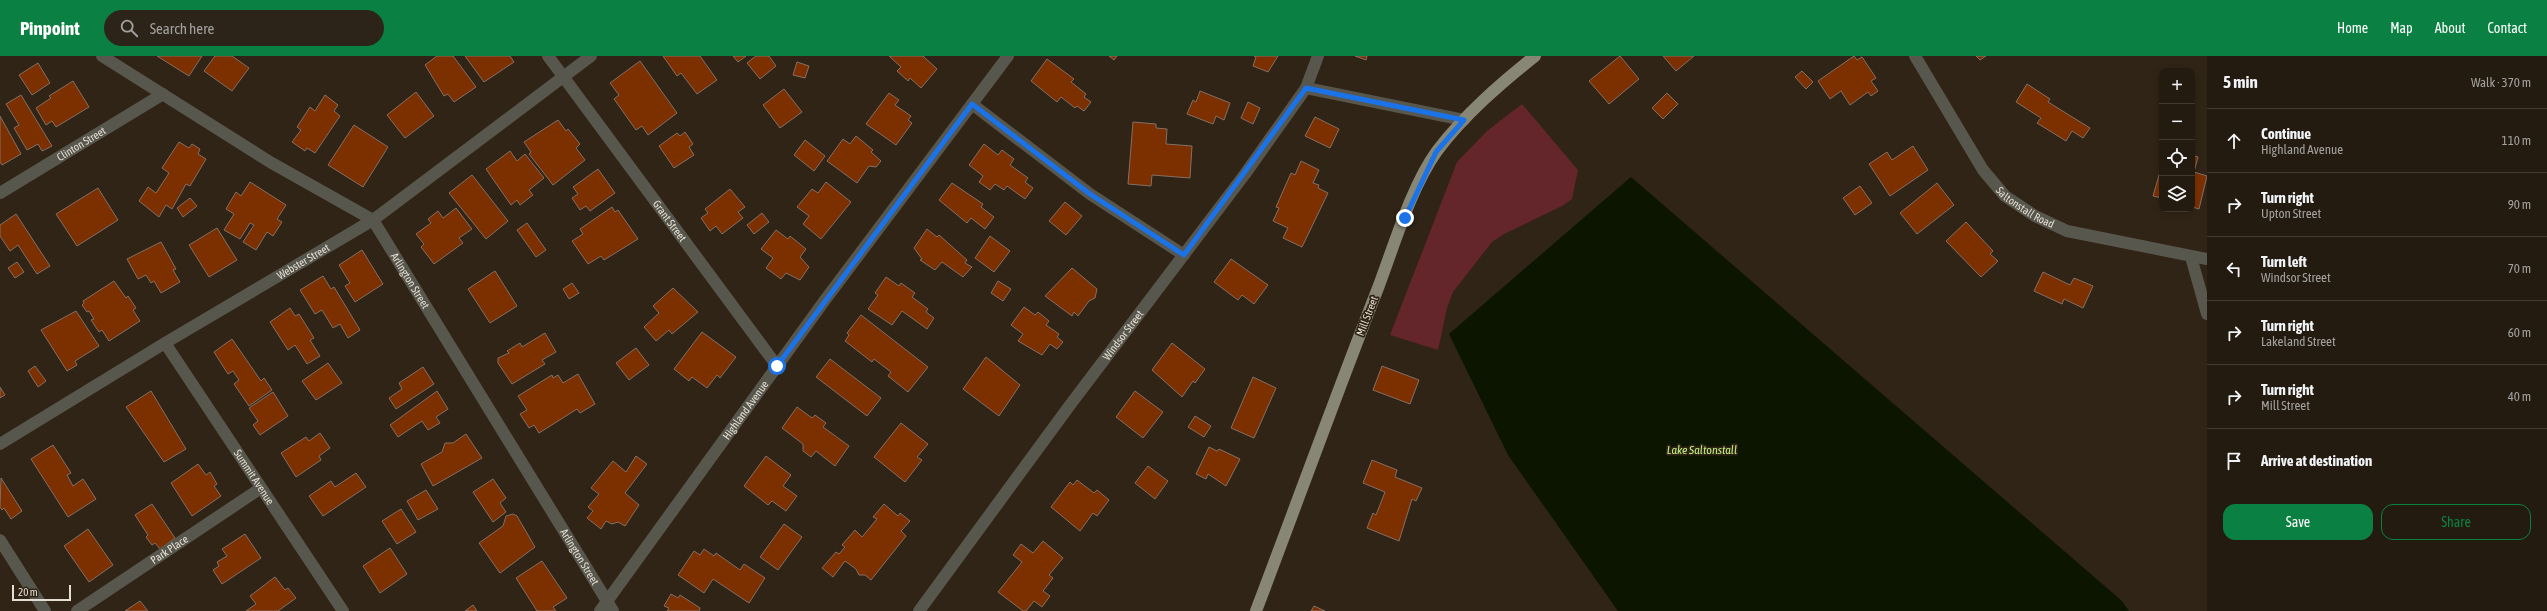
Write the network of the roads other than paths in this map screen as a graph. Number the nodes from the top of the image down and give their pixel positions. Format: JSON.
{"nodes":[{"id":1,"x":102,"y":56,"type":"edge"},
{"id":2,"x":548,"y":56,"type":"edge"},
{"id":3,"x":591,"y":56,"type":"edge"},
{"id":4,"x":1008,"y":56,"type":"edge"},
{"id":5,"x":1318,"y":56,"type":"edge"},
{"id":6,"x":1535,"y":56,"type":"edge"},
{"id":7,"x":1915,"y":56,"type":"edge"},
{"id":8,"x":562,"y":76,"type":"junction"},
{"id":9,"x":1306,"y":88,"type":"junction"},
{"id":10,"x":163,"y":94,"type":"junction"},
{"id":11,"x":972,"y":104,"type":"junction"},
{"id":12,"x":1464,"y":120,"type":"junction"},
{"id":13,"x":0,"y":193,"type":"edge"},
{"id":14,"x":373,"y":220,"type":"junction"},
{"id":15,"x":1184,"y":255,"type":"junction"},
{"id":16,"x":2191,"y":256,"type":"junction"},
{"id":17,"x":2207,"y":259,"type":"edge"},
{"id":18,"x":2207,"y":314,"type":"edge"},
{"id":19,"x":164,"y":343,"type":"junction"},
{"id":20,"x":777,"y":366,"type":"junction"},
{"id":21,"x":0,"y":444,"type":"edge"},
{"id":22,"x":261,"y":488,"type":"junction"},
{"id":23,"x":0,"y":540,"type":"edge"},
{"id":24,"x":607,"y":608,"type":"edge"},
{"id":25,"x":45,"y":611,"type":"edge"},
{"id":26,"x":77,"y":611,"type":"edge"},
{"id":27,"x":343,"y":611,"type":"edge"},
{"id":28,"x":620,"y":611,"type":"edge"},
{"id":29,"x":919,"y":611,"type":"edge"},
{"id":30,"x":1256,"y":611,"type":"edge"}],
"edges":[{"from":1,"to":10,"type":"street","name":"Arlington Street"},
{"from":2,"to":8,"type":"street","name":"Grant Street"},
{"from":3,"to":8,"type":"street","name":"Webster Street"},
{"from":4,"to":11,"type":"street","name":"Highland Avenue"},
{"from":5,"to":9,"type":"street","name":"Windsor Street"},
{"from":6,"to":12,"type":"main road","name":"Mill Street"},
{"from":7,"to":16,"type":"street","name":"Saltonstall Road"},
{"from":8,"to":14,"type":"street","name":"Webster Street"},
{"from":8,"to":20,"type":"street","name":"Grant Street"},
{"from":9,"to":12,"type":"street"},
{"from":9,"to":15,"type":"street","name":"Windsor Street"},
{"from":10,"to":13,"type":"street","name":"Clinton Street"},
{"from":10,"to":14,"type":"street","name":"Arlington Street"},
{"from":11,"to":15,"type":"street"},
{"from":11,"to":20,"type":"street","name":"Highland Avenue"},
{"from":12,"to":30,"type":"main road","name":"Mill Street"},
{"from":14,"to":19,"type":"street","name":"Webster Street"},
{"from":14,"to":24,"type":"street","name":"Arlington Street"},
{"from":15,"to":29,"type":"street","name":"Windsor Street"},
{"from":16,"to":17,"type":"street","name":"Saltonstall Road"},
{"from":16,"to":18,"type":"street"},
{"from":19,"to":21,"type":"street","name":"Webster Street"},
{"from":19,"to":22,"type":"street","name":"Summit Avenue"},
{"from":20,"to":24,"type":"street","name":"Highland Avenue"},
{"from":22,"to":26,"type":"street","name":"Park Place"},
{"from":22,"to":27,"type":"street","name":"Summit Avenue"},
{"from":23,"to":25,"type":"street"},
{"from":24,"to":28,"type":"street"}]}
